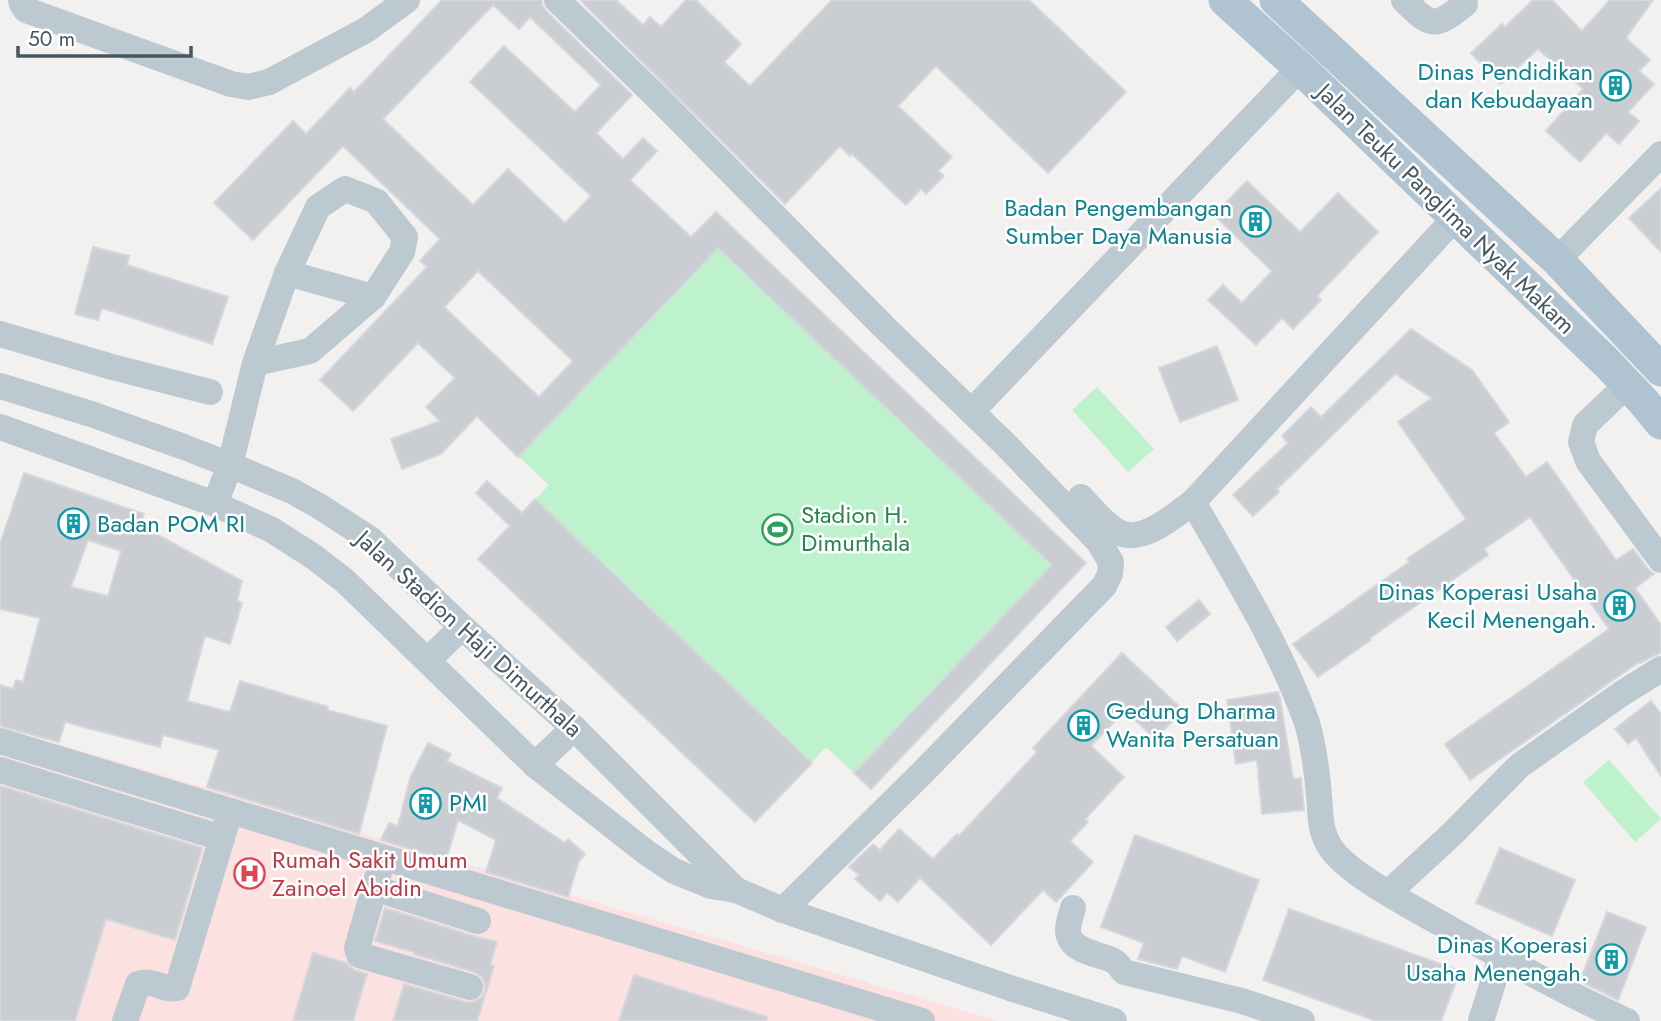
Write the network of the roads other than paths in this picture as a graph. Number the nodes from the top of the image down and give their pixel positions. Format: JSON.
{"nodes":[{"id":1,"x":21,"y":0,"type":"edge"},
{"id":2,"x":407,"y":0,"type":"edge"},
{"id":3,"x":557,"y":0,"type":"edge"},
{"id":4,"x":1226,"y":0,"type":"edge"},
{"id":5,"x":1276,"y":0,"type":"edge"},
{"id":6,"x":1404,"y":0,"type":"edge"},
{"id":7,"x":1465,"y":4,"type":"dead end"},
{"id":8,"x":1300,"y":68,"type":"junction"},
{"id":9,"x":1661,"y":153,"type":"edge"},
{"id":10,"x":1455,"y":218,"type":"junction"},
{"id":11,"x":1557,"y":260,"type":"junction"},
{"id":12,"x":287,"y":273,"type":"junction"},
{"id":13,"x":373,"y":297,"type":"junction"},
{"id":14,"x":0,"y":334,"type":"edge"},
{"id":15,"x":256,"y":363,"type":"junction"},
{"id":16,"x":1661,"y":370,"type":"edge"},
{"id":17,"x":1627,"y":385,"type":"junction"},
{"id":18,"x":0,"y":386,"type":"edge"},
{"id":19,"x":210,"y":392,"type":"dead end"},
{"id":20,"x":978,"y":405,"type":"junction"},
{"id":21,"x":1661,"y":423,"type":"edge"},
{"id":22,"x":0,"y":426,"type":"edge"},
{"id":23,"x":230,"y":465,"type":"junction"},
{"id":24,"x":292,"y":491,"type":"junction"},
{"id":25,"x":1193,"y":502,"type":"junction"},
{"id":26,"x":215,"y":504,"type":"junction"},
{"id":27,"x":272,"y":530,"type":"junction"},
{"id":28,"x":1661,"y":560,"type":"edge"},
{"id":29,"x":462,"y":627,"type":"junction"},
{"id":30,"x":428,"y":660,"type":"junction"},
{"id":31,"x":1661,"y":669,"type":"edge"},
{"id":32,"x":574,"y":728,"type":"junction"},
{"id":33,"x":0,"y":741,"type":"edge"},
{"id":34,"x":536,"y":765,"type":"junction"},
{"id":35,"x":0,"y":770,"type":"edge"},
{"id":36,"x":230,"y":811,"type":"junction"},
{"id":37,"x":222,"y":838,"type":"junction"},
{"id":38,"x":383,"y":858,"type":"junction"},
{"id":39,"x":374,"y":888,"type":"junction"},
{"id":40,"x":736,"y":890,"type":"junction"},
{"id":41,"x":1388,"y":893,"type":"junction"},
{"id":42,"x":1073,"y":908,"type":"dead end"},
{"id":43,"x":783,"y":910,"type":"junction"},
{"id":44,"x":478,"y":921,"type":"dead end"},
{"id":45,"x":1501,"y":957,"type":"junction"},
{"id":46,"x":470,"y":987,"type":"dead end"},
{"id":47,"x":125,"y":1021,"type":"edge"},
{"id":48,"x":922,"y":1021,"type":"edge"},
{"id":49,"x":1114,"y":1021,"type":"edge"},
{"id":50,"x":1303,"y":1021,"type":"edge"},
{"id":51,"x":1481,"y":1021,"type":"edge"},
{"id":52,"x":1626,"y":1021,"type":"edge"}],
"edges":[{"from":1,"to":2,"type":"street"},
{"from":3,"to":20,"type":"street"},
{"from":4,"to":8,"type":"main road","name":"Jalan Teuku Panglima Nyak Makam"},
{"from":5,"to":11,"type":"main road","name":"Jalan Teuku Panglima Nyak Makam"},
{"from":6,"to":7,"type":"street"},
{"from":8,"to":10,"type":"main road","name":"Jalan Teuku Panglima Nyak Makam"},
{"from":8,"to":20,"type":"street"},
{"from":9,"to":11,"type":"street"},
{"from":10,"to":17,"type":"main road","name":"Jalan Teuku Panglima Nyak Makam"},
{"from":10,"to":25,"type":"street"},
{"from":11,"to":16,"type":"main road","name":"Jalan Teuku Panglima Nyak Makam"},
{"from":12,"to":13,"type":"street"},
{"from":12,"to":13,"type":"street"},
{"from":12,"to":15,"type":"street"},
{"from":13,"to":15,"type":"street"},
{"from":14,"to":19,"type":"street"},
{"from":15,"to":23,"type":"street"},
{"from":17,"to":21,"type":"main road","name":"Jalan Teuku Panglima Nyak Makam"},
{"from":17,"to":28,"type":"street"},
{"from":18,"to":23,"type":"street","name":"Jalan Stadion Haji Dimurthala"},
{"from":20,"to":25,"type":"street"},
{"from":20,"to":43,"type":"street"},
{"from":22,"to":26,"type":"street","name":"Jalan Stadion Haji Dimurthala"},
{"from":23,"to":24,"type":"street","name":"Jalan Stadion Haji Dimurthala"},
{"from":23,"to":26,"type":"street"},
{"from":24,"to":27,"type":"street"},
{"from":24,"to":29,"type":"street","name":"Jalan Stadion Haji Dimurthala"},
{"from":25,"to":41,"type":"street"},
{"from":26,"to":27,"type":"street","name":"Jalan Stadion Haji Dimurthala"},
{"from":27,"to":30,"type":"street","name":"Jalan Stadion Haji Dimurthala"},
{"from":29,"to":30,"type":"street"},
{"from":29,"to":32,"type":"street","name":"Jalan Stadion Haji Dimurthala"},
{"from":30,"to":34,"type":"street","name":"Jalan Stadion Haji Dimurthala"},
{"from":31,"to":41,"type":"street"},
{"from":32,"to":34,"type":"street"},
{"from":32,"to":40,"type":"street","name":"Jalan Stadion Haji Dimurthala"},
{"from":33,"to":36,"type":"street"},
{"from":34,"to":40,"type":"street","name":"Jalan Stadion Haji Dimurthala"},
{"from":35,"to":37,"type":"street"},
{"from":36,"to":37,"type":"street"},
{"from":36,"to":38,"type":"street"},
{"from":37,"to":47,"type":"street"},
{"from":38,"to":39,"type":"street"},
{"from":38,"to":48,"type":"street"},
{"from":39,"to":44,"type":"street"},
{"from":39,"to":46,"type":"street"},
{"from":40,"to":43,"type":"street","name":"Jalan Stadion Haji Dimurthala"},
{"from":41,"to":45,"type":"street"},
{"from":42,"to":50,"type":"street"},
{"from":43,"to":49,"type":"street","name":"Jalan Stadion Haji Dimurthala"},
{"from":45,"to":51,"type":"street"},
{"from":45,"to":52,"type":"street"}]}
